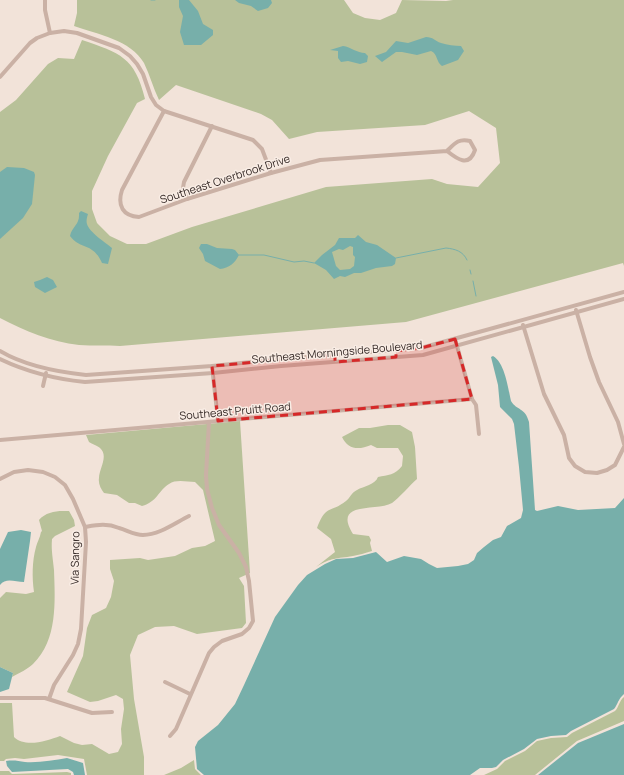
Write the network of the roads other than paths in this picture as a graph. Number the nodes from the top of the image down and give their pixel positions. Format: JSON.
{"nodes":[{"id":1,"x":45,"y":0,"type":"edge"},
{"id":2,"x":50,"y":32,"type":"junction"},
{"id":3,"x":0,"y":77,"type":"edge"},
{"id":4,"x":164,"y":111,"type":"junction"},
{"id":5,"x":212,"y":126,"type":"junction"},
{"id":6,"x":447,"y":151,"type":"junction"},
{"id":7,"x":271,"y":173,"type":"junction"},
{"id":8,"x":187,"y":199,"type":"junction"},
{"id":9,"x":624,"y":292,"type":"edge"},
{"id":10,"x":624,"y":299,"type":"edge"},
{"id":11,"x":575,"y":306,"type":"junction"},
{"id":12,"x":577,"y":312,"type":"junction"},
{"id":13,"x":522,"y":321,"type":"junction"},
{"id":14,"x":524,"y":327,"type":"junction"},
{"id":15,"x":456,"y":339,"type":"junction"},
{"id":16,"x":457,"y":345,"type":"junction"},
{"id":17,"x":396,"y":351,"type":"junction"},
{"id":18,"x":2,"y":353,"type":"edge"},
{"id":19,"x":335,"y":355,"type":"junction"},
{"id":20,"x":396,"y":357,"type":"junction"},
{"id":21,"x":0,"y":360,"type":"edge"},
{"id":22,"x":274,"y":360,"type":"junction"},
{"id":23,"x":335,"y":362,"type":"junction"},
{"id":24,"x":212,"y":366,"type":"junction"},
{"id":25,"x":274,"y":366,"type":"junction"},
{"id":26,"x":47,"y":368,"type":"junction"},
{"id":27,"x":158,"y":371,"type":"junction"},
{"id":28,"x":213,"y":373,"type":"junction"},
{"id":29,"x":45,"y":375,"type":"junction"},
{"id":30,"x":102,"y":375,"type":"junction"},
{"id":31,"x":158,"y":377,"type":"junction"},
{"id":32,"x":103,"y":381,"type":"junction"},
{"id":33,"x":43,"y":386,"type":"dead end"},
{"id":34,"x":472,"y":399,"type":"junction"},
{"id":35,"x":218,"y":421,"type":"junction"},
{"id":36,"x":209,"y":422,"type":"junction"},
{"id":37,"x":479,"y":434,"type":"dead end"},
{"id":38,"x":0,"y":440,"type":"edge"},
{"id":39,"x":624,"y":444,"type":"edge"},
{"id":40,"x":624,"y":447,"type":"edge"},
{"id":41,"x":0,"y":479,"type":"edge"},
{"id":42,"x":189,"y":516,"type":"dead end"},
{"id":43,"x":85,"y":527,"type":"junction"},
{"id":44,"x":164,"y":682,"type":"dead end"},
{"id":45,"x":190,"y":694,"type":"junction"},
{"id":46,"x":0,"y":698,"type":"edge"},
{"id":47,"x":49,"y":699,"type":"junction"},
{"id":48,"x":112,"y":712,"type":"dead end"},
{"id":49,"x":170,"y":736,"type":"dead end"}],
"edges":[{"from":1,"to":2,"type":"street"},
{"from":2,"to":3,"type":"street"},
{"from":2,"to":4,"type":"street"},
{"from":4,"to":5,"type":"street"},
{"from":4,"to":8,"type":"street","name":"Southeast Overbrook Drive"},
{"from":5,"to":7,"type":"street"},
{"from":5,"to":8,"type":"street"},
{"from":6,"to":6,"type":"street"},
{"from":6,"to":7,"type":"street","name":"Southeast Overbrook Drive"},
{"from":7,"to":8,"type":"street","name":"Southeast Overbrook Drive"},
{"from":9,"to":11,"type":"street","name":"Southeast Morningside Boulevard"},
{"from":10,"to":12,"type":"street","name":"Southeast Morningside Boulevard"},
{"from":11,"to":12,"type":"street"},
{"from":11,"to":13,"type":"street","name":"Southeast Morningside Boulevard"},
{"from":12,"to":14,"type":"street","name":"Southeast Morningside Boulevard"},
{"from":12,"to":39,"type":"street"},
{"from":13,"to":14,"type":"street"},
{"from":13,"to":15,"type":"street","name":"Southeast Morningside Boulevard"},
{"from":14,"to":16,"type":"street","name":"Southeast Morningside Boulevard"},
{"from":14,"to":40,"type":"street"},
{"from":15,"to":16,"type":"street"},
{"from":15,"to":17,"type":"street","name":"Southeast Morningside Boulevard"},
{"from":16,"to":20,"type":"street","name":"Southeast Morningside Boulevard"},
{"from":16,"to":34,"type":"street"},
{"from":17,"to":19,"type":"street","name":"Southeast Morningside Boulevard"},
{"from":17,"to":20,"type":"street"},
{"from":18,"to":21,"type":"street"},
{"from":18,"to":26,"type":"street","name":"Southeast Morningside Boulevard"},
{"from":19,"to":22,"type":"street","name":"Southeast Morningside Boulevard"},
{"from":19,"to":23,"type":"street"},
{"from":20,"to":23,"type":"street","name":"Southeast Morningside Boulevard"},
{"from":21,"to":29,"type":"street","name":"Southeast Morningside Boulevard"},
{"from":22,"to":24,"type":"street","name":"Southeast Morningside Boulevard"},
{"from":22,"to":25,"type":"street"},
{"from":23,"to":25,"type":"street","name":"Southeast Morningside Boulevard"},
{"from":24,"to":27,"type":"street","name":"Southeast Morningside Boulevard"},
{"from":24,"to":28,"type":"street"},
{"from":25,"to":28,"type":"street","name":"Southeast Morningside Boulevard"},
{"from":26,"to":29,"type":"street"},
{"from":26,"to":30,"type":"street","name":"Southeast Morningside Boulevard"},
{"from":27,"to":30,"type":"street","name":"Southeast Morningside Boulevard"},
{"from":27,"to":31,"type":"street"},
{"from":28,"to":31,"type":"street","name":"Southeast Morningside Boulevard"},
{"from":28,"to":35,"type":"street"},
{"from":29,"to":32,"type":"street","name":"Southeast Morningside Boulevard"},
{"from":29,"to":33,"type":"street"},
{"from":30,"to":32,"type":"street"},
{"from":31,"to":32,"type":"street","name":"Southeast Morningside Boulevard"},
{"from":34,"to":35,"type":"street","name":"Southeast Pruitt Road"},
{"from":34,"to":37,"type":"street"},
{"from":35,"to":36,"type":"street","name":"Southeast Pruitt Road"},
{"from":36,"to":38,"type":"street","name":"Southeast Pruitt Road"},
{"from":36,"to":45,"type":"street"},
{"from":41,"to":43,"type":"street","name":"Via Sangro"},
{"from":42,"to":43,"type":"street"},
{"from":43,"to":47,"type":"street","name":"Via Sangro"},
{"from":44,"to":45,"type":"street"},
{"from":45,"to":49,"type":"street"},
{"from":46,"to":47,"type":"street"},
{"from":47,"to":48,"type":"street"}]}
